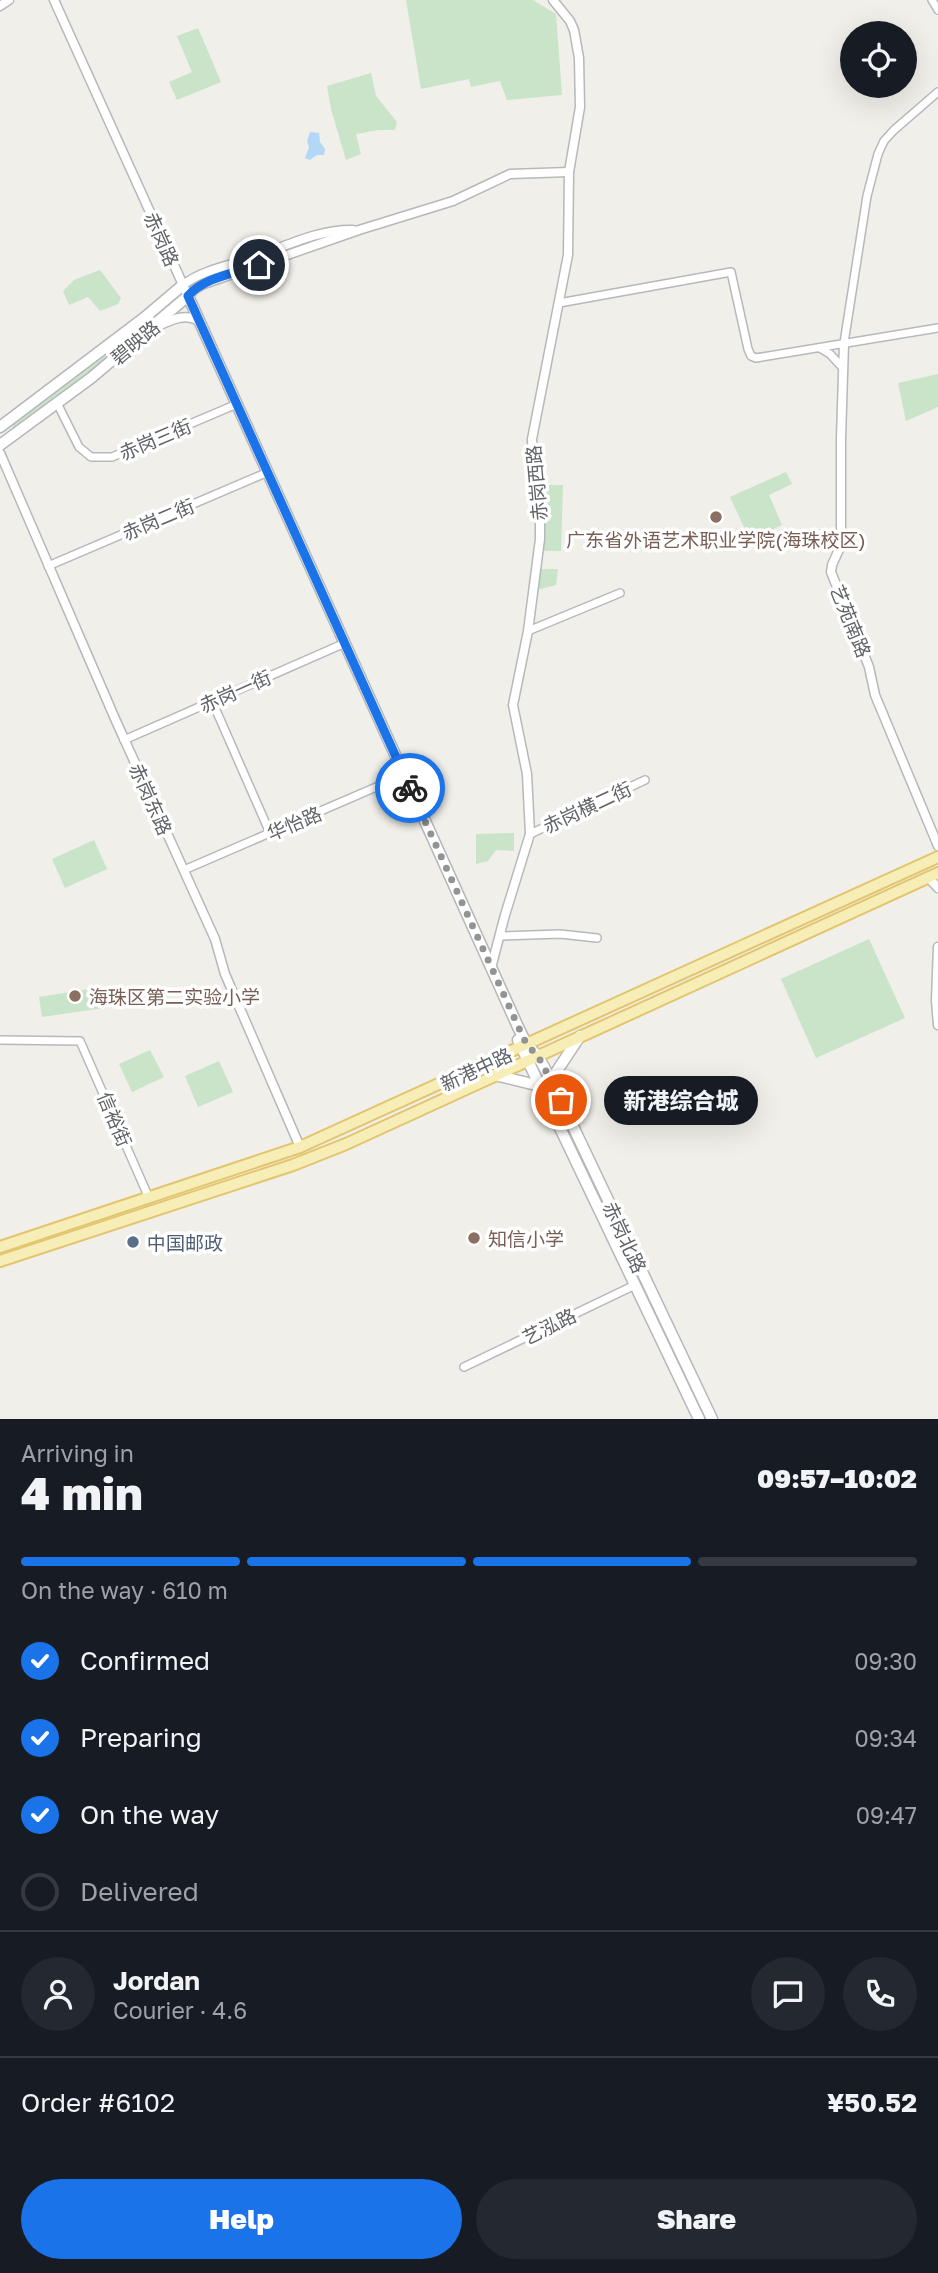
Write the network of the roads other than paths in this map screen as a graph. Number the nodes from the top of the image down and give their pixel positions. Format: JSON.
{"nodes":[{"id":1,"x":9,"y":0,"type":"edge"},
{"id":2,"x":54,"y":0,"type":"edge"},
{"id":3,"x":553,"y":0,"type":"edge"},
{"id":4,"x":932,"y":0,"type":"edge"},
{"id":5,"x":0,"y":6,"type":"edge"},
{"id":6,"x":938,"y":10,"type":"edge"},
{"id":7,"x":938,"y":92,"type":"edge"},
{"id":8,"x":569,"y":172,"type":"junction"},
{"id":9,"x":359,"y":230,"type":"junction"},
{"id":10,"x":183,"y":285,"type":"junction"},
{"id":11,"x":188,"y":296,"type":"junction"},
{"id":12,"x":559,"y":303,"type":"junction"},
{"id":13,"x":199,"y":321,"type":"junction"},
{"id":14,"x":938,"y":328,"type":"edge"},
{"id":15,"x":148,"y":331,"type":"junction"},
{"id":16,"x":844,"y":343,"type":"junction"},
{"id":17,"x":820,"y":348,"type":"junction"},
{"id":18,"x":843,"y":368,"type":"junction"},
{"id":19,"x":57,"y":403,"type":"junction"},
{"id":20,"x":237,"y":404,"type":"junction"},
{"id":21,"x":0,"y":427,"type":"edge"},
{"id":22,"x":0,"y":445,"type":"edge"},
{"id":23,"x":0,"y":453,"type":"edge"},
{"id":24,"x":268,"y":472,"type":"junction"},
{"id":25,"x":48,"y":566,"type":"junction"},
{"id":26,"x":620,"y":593,"type":"dead end"},
{"id":27,"x":528,"y":631,"type":"junction"},
{"id":28,"x":345,"y":643,"type":"junction"},
{"id":29,"x":212,"y":701,"type":"junction"},
{"id":30,"x":124,"y":740,"type":"junction"},
{"id":31,"x":404,"y":775,"type":"junction"},
{"id":32,"x":645,"y":780,"type":"dead end"},
{"id":33,"x":270,"y":833,"type":"junction"},
{"id":34,"x":530,"y":834,"type":"junction"},
{"id":35,"x":938,"y":846,"type":"edge"},
{"id":36,"x":938,"y":857,"type":"edge"},
{"id":37,"x":184,"y":870,"type":"junction"},
{"id":38,"x":933,"y":875,"type":"edge"},
{"id":39,"x":938,"y":888,"type":"edge"},
{"id":40,"x":460,"y":898,"type":"junction"},
{"id":41,"x":500,"y":936,"type":"junction"},
{"id":42,"x":597,"y":938,"type":"dead end"},
{"id":43,"x":938,"y":947,"type":"edge"},
{"id":44,"x":491,"y":968,"type":"junction"},
{"id":45,"x":938,"y":1025,"type":"edge"},
{"id":46,"x":580,"y":1037,"type":"junction"},
{"id":47,"x":0,"y":1040,"type":"edge"},
{"id":48,"x":524,"y":1046,"type":"junction"},
{"id":49,"x":532,"y":1058,"type":"junction"},
{"id":50,"x":495,"y":1074,"type":"junction"},
{"id":51,"x":551,"y":1080,"type":"junction"},
{"id":52,"x":540,"y":1086,"type":"junction"},
{"id":53,"x":300,"y":1147,"type":"junction"},
{"id":54,"x":276,"y":1156,"type":"junction"},
{"id":55,"x":306,"y":1160,"type":"junction"},
{"id":56,"x":281,"y":1169,"type":"junction"},
{"id":57,"x":149,"y":1198,"type":"junction"},
{"id":58,"x":0,"y":1244,"type":"edge"},
{"id":59,"x":0,"y":1261,"type":"edge"},
{"id":60,"x":635,"y":1285,"type":"junction"},
{"id":61,"x":464,"y":1367,"type":"dead end"},
{"id":62,"x":699,"y":1419,"type":"edge"},
{"id":63,"x":712,"y":1419,"type":"edge"}],
"edges":[{"from":1,"to":5,"type":"street"},
{"from":2,"to":10,"type":"street","name":"赤岗路"},
{"from":3,"to":8,"type":"street","name":"赤岗西路"},
{"from":4,"to":6,"type":"street"},
{"from":7,"to":16,"type":"street"},
{"from":8,"to":9,"type":"street","name":"碧映路"},
{"from":8,"to":12,"type":"street","name":"赤岗西路"},
{"from":9,"to":10,"type":"street","name":"碧映路"},
{"from":9,"to":11,"type":"street","name":"碧映路"},
{"from":10,"to":11,"type":"street","name":"赤岗路"},
{"from":10,"to":21,"type":"main road","name":"碧映路"},
{"from":11,"to":13,"type":"main road","name":"赤岗路"},
{"from":11,"to":15,"type":"main road","name":"碧映路"},
{"from":12,"to":17,"type":"street"},
{"from":12,"to":27,"type":"street","name":"赤岗西路"},
{"from":13,"to":15,"type":"street"},
{"from":13,"to":20,"type":"main road","name":"赤岗路"},
{"from":14,"to":16,"type":"street"},
{"from":15,"to":19,"type":"main road","name":"碧映路"},
{"from":16,"to":17,"type":"street"},
{"from":16,"to":18,"type":"street","name":"艺苑南路"},
{"from":17,"to":18,"type":"street"},
{"from":18,"to":35,"type":"street","name":"艺苑南路"},
{"from":19,"to":20,"type":"street","name":"赤岗三街"},
{"from":19,"to":22,"type":"main road","name":"碧映路"},
{"from":20,"to":24,"type":"main road","name":"赤岗路"},
{"from":23,"to":25,"type":"street","name":"赤岗东路"},
{"from":24,"to":25,"type":"street","name":"赤岗二街"},
{"from":24,"to":28,"type":"main road","name":"赤岗路"},
{"from":25,"to":30,"type":"street","name":"赤岗东路"},
{"from":26,"to":27,"type":"street"},
{"from":27,"to":34,"type":"street","name":"赤岗西路"},
{"from":28,"to":29,"type":"street","name":"赤岗一街"},
{"from":28,"to":31,"type":"main road","name":"赤岗路"},
{"from":29,"to":30,"type":"street","name":"赤岗一街"},
{"from":29,"to":33,"type":"street"},
{"from":30,"to":37,"type":"street","name":"赤岗东路"},
{"from":31,"to":33,"type":"street","name":"华怡路"},
{"from":31,"to":40,"type":"main road","name":"赤岗路"},
{"from":32,"to":34,"type":"street","name":"赤岗横二街"},
{"from":33,"to":37,"type":"street","name":"华怡路"},
{"from":34,"to":41,"type":"street","name":"赤岗西路"},
{"from":36,"to":48,"type":"main road","name":"新港中路"},
{"from":37,"to":53,"type":"street","name":"赤岗东路"},
{"from":38,"to":39,"type":"street"},
{"from":38,"to":46,"type":"main road","name":"新港中路"},
{"from":40,"to":44,"type":"main road","name":"赤岗路"},
{"from":40,"to":48,"type":"main road","name":"赤岗路"},
{"from":41,"to":42,"type":"street"},
{"from":41,"to":44,"type":"street","name":"赤岗西路"},
{"from":43,"to":45,"type":"street"},
{"from":44,"to":48,"type":"main road","name":"赤岗路"},
{"from":46,"to":49,"type":"main road","name":"新港中路"},
{"from":46,"to":51,"type":"main road"},
{"from":47,"to":57,"type":"street","name":"信裕街"},
{"from":48,"to":49,"type":"main road","name":"赤岗路"},
{"from":48,"to":53,"type":"main road","name":"新港中路"},
{"from":49,"to":50,"type":"main road","name":"新港中路"},
{"from":49,"to":51,"type":"main road","name":"赤岗北路"},
{"from":49,"to":52,"type":"main road","name":"赤岗北路"},
{"from":50,"to":52,"type":"main road"},
{"from":50,"to":55,"type":"main road","name":"新港中路"},
{"from":51,"to":63,"type":"main road","name":"赤岗北路"},
{"from":52,"to":60,"type":"main road","name":"赤岗北路"},
{"from":53,"to":54,"type":"main road","name":"新港中路"},
{"from":53,"to":55,"type":"main road"},
{"from":54,"to":56,"type":"main road"},
{"from":54,"to":57,"type":"main road","name":"新港中路"},
{"from":55,"to":56,"type":"main road","name":"新港中路"},
{"from":56,"to":59,"type":"main road","name":"新港中路"},
{"from":57,"to":58,"type":"main road","name":"新港中路"},
{"from":60,"to":61,"type":"street","name":"艺泓路"},
{"from":60,"to":62,"type":"main road","name":"赤岗北路"}]}
